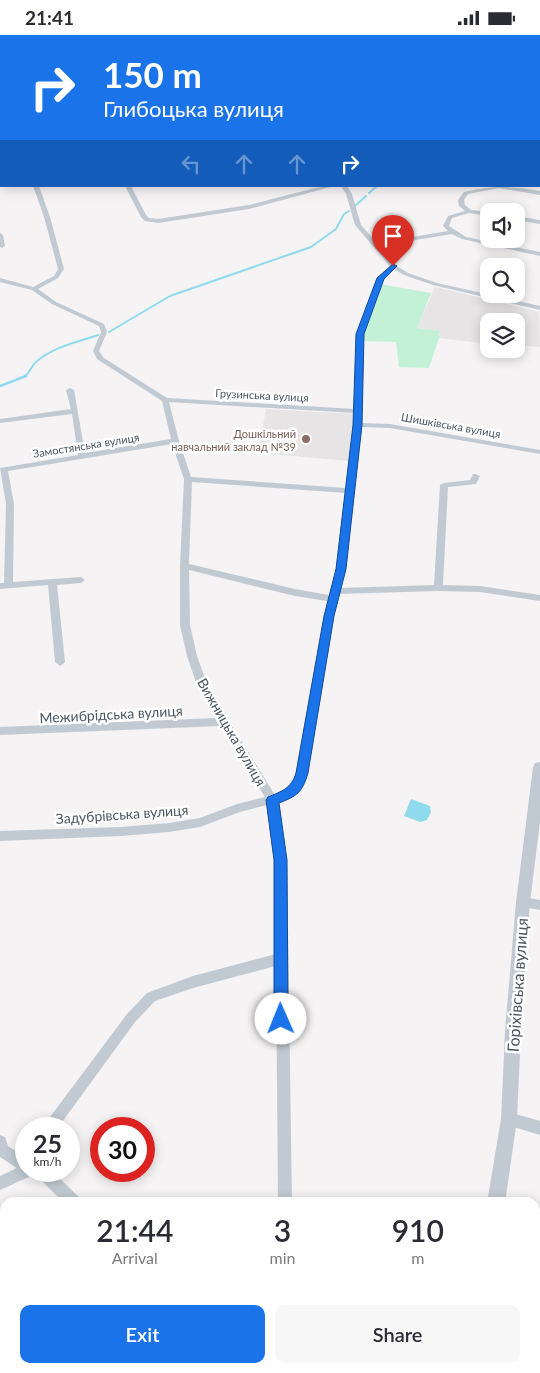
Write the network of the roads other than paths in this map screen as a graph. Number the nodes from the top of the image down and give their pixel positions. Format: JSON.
{"nodes":[{"id":1,"x":36,"y":187,"type":"edge"},
{"id":2,"x":128,"y":187,"type":"edge"},
{"id":3,"x":327,"y":187,"type":"edge"},
{"id":4,"x":345,"y":187,"type":"edge"},
{"id":5,"x":496,"y":187,"type":"edge"},
{"id":6,"x":540,"y":193,"type":"edge"},
{"id":7,"x":469,"y":211,"type":"junction"},
{"id":8,"x":480,"y":213,"type":"edge"},
{"id":9,"x":525,"y":220,"type":"edge"},
{"id":10,"x":540,"y":222,"type":"edge"},
{"id":11,"x":453,"y":233,"type":"junction"},
{"id":12,"x":0,"y":235,"type":"edge"},
{"id":13,"x":376,"y":245,"type":"junction"},
{"id":14,"x":2,"y":246,"type":"dead end"},
{"id":15,"x":540,"y":254,"type":"edge"},
{"id":16,"x":393,"y":266,"type":"junction"},
{"id":17,"x":0,"y":280,"type":"edge"},
{"id":18,"x":34,"y":289,"type":"junction"},
{"id":19,"x":540,"y":308,"type":"edge"},
{"id":20,"x":70,"y":390,"type":"dead end"},
{"id":21,"x":165,"y":400,"type":"junction"},
{"id":22,"x":75,"y":411,"type":"junction"},
{"id":23,"x":357,"y":411,"type":"junction"},
{"id":24,"x":0,"y":421,"type":"edge"},
{"id":25,"x":358,"y":425,"type":"junction"},
{"id":26,"x":175,"y":441,"type":"junction"},
{"id":27,"x":540,"y":452,"type":"edge"},
{"id":28,"x":82,"y":457,"type":"junction"},
{"id":29,"x":2,"y":470,"type":"edge"},
{"id":30,"x":476,"y":476,"type":"dead end"},
{"id":31,"x":188,"y":479,"type":"junction"},
{"id":32,"x":351,"y":491,"type":"junction"},
{"id":33,"x":184,"y":566,"type":"junction"},
{"id":34,"x":81,"y":580,"type":"dead end"},
{"id":35,"x":52,"y":581,"type":"junction"},
{"id":36,"x":4,"y":586,"type":"edge"},
{"id":37,"x":438,"y":588,"type":"junction"},
{"id":38,"x":333,"y":595,"type":"junction"},
{"id":39,"x":540,"y":598,"type":"edge"},
{"id":40,"x":60,"y":662,"type":"dead end"},
{"id":41,"x":224,"y":722,"type":"junction"},
{"id":42,"x":0,"y":731,"type":"edge"},
{"id":43,"x":540,"y":767,"type":"edge"},
{"id":44,"x":272,"y":800,"type":"junction"},
{"id":45,"x":0,"y":836,"type":"edge"},
{"id":46,"x":523,"y":902,"type":"junction"},
{"id":47,"x":540,"y":905,"type":"edge"},
{"id":48,"x":280,"y":959,"type":"junction"},
{"id":49,"x":57,"y":1117,"type":"edge"},
{"id":50,"x":509,"y":1119,"type":"junction"},
{"id":51,"x":540,"y":1128,"type":"edge"},
{"id":52,"x":0,"y":1142,"type":"edge"},
{"id":53,"x":15,"y":1159,"type":"edge"},
{"id":54,"x":15,"y":1176,"type":"edge"},
{"id":55,"x":53,"y":1182,"type":"edge"},
{"id":56,"x":0,"y":1183,"type":"edge"},
{"id":57,"x":70,"y":1197,"type":"edge"},
{"id":58,"x":285,"y":1197,"type":"edge"},
{"id":59,"x":497,"y":1197,"type":"edge"}],
"edges":[{"from":1,"to":18,"type":"street"},
{"from":2,"to":3,"type":"street"},
{"from":4,"to":13,"type":"street"},
{"from":5,"to":6,"type":"street"},
{"from":5,"to":7,"type":"street"},
{"from":7,"to":8,"type":"street"},
{"from":7,"to":11,"type":"street"},
{"from":9,"to":10,"type":"street"},
{"from":11,"to":13,"type":"street"},
{"from":11,"to":15,"type":"street"},
{"from":12,"to":14,"type":"street"},
{"from":13,"to":16,"type":"street"},
{"from":16,"to":19,"type":"street"},
{"from":16,"to":23,"type":"street","name":"Задубрівська вулиця"},
{"from":17,"to":18,"type":"street"},
{"from":18,"to":21,"type":"street"},
{"from":20,"to":22,"type":"street"},
{"from":21,"to":23,"type":"street","name":"Грузинська вулиця"},
{"from":21,"to":26,"type":"street","name":"Вижницька вулиця"},
{"from":22,"to":24,"type":"street"},
{"from":22,"to":28,"type":"street"},
{"from":23,"to":25,"type":"street","name":"Задубрівська вулиця"},
{"from":25,"to":27,"type":"street","name":"Шишківська вулиця"},
{"from":25,"to":32,"type":"street","name":"Задубрівська вулиця"},
{"from":26,"to":28,"type":"street","name":"Замостянська вулиця"},
{"from":26,"to":31,"type":"street","name":"Вижницька вулиця"},
{"from":28,"to":29,"type":"street","name":"Замостянська вулиця"},
{"from":29,"to":36,"type":"street"},
{"from":30,"to":37,"type":"street"},
{"from":31,"to":32,"type":"street"},
{"from":31,"to":33,"type":"street","name":"Вижницька вулиця"},
{"from":32,"to":38,"type":"street","name":"Задубрівська вулиця"},
{"from":33,"to":38,"type":"street"},
{"from":33,"to":41,"type":"street","name":"Вижницька вулиця"},
{"from":34,"to":35,"type":"street"},
{"from":35,"to":36,"type":"street"},
{"from":35,"to":40,"type":"street"},
{"from":37,"to":38,"type":"street"},
{"from":37,"to":39,"type":"street"},
{"from":38,"to":44,"type":"street","name":"Задубрівська вулиця"},
{"from":41,"to":42,"type":"street","name":"Межибрідська вулиця"},
{"from":41,"to":44,"type":"street","name":"Вижницька вулиця"},
{"from":43,"to":46,"type":"street","name":"Горіхівська вулиця"},
{"from":44,"to":45,"type":"street","name":"Задубрівська вулиця"},
{"from":44,"to":48,"type":"street","name":"Вижницька вулиця"},
{"from":46,"to":47,"type":"street"},
{"from":46,"to":50,"type":"street","name":"Горіхівська вулиця"},
{"from":48,"to":49,"type":"street"},
{"from":48,"to":58,"type":"street","name":"Вижницька вулиця"},
{"from":50,"to":51,"type":"street"},
{"from":50,"to":59,"type":"street","name":"Горіхівська вулиця"},
{"from":52,"to":53,"type":"street"},
{"from":54,"to":56,"type":"street"},
{"from":55,"to":57,"type":"street"}]}
